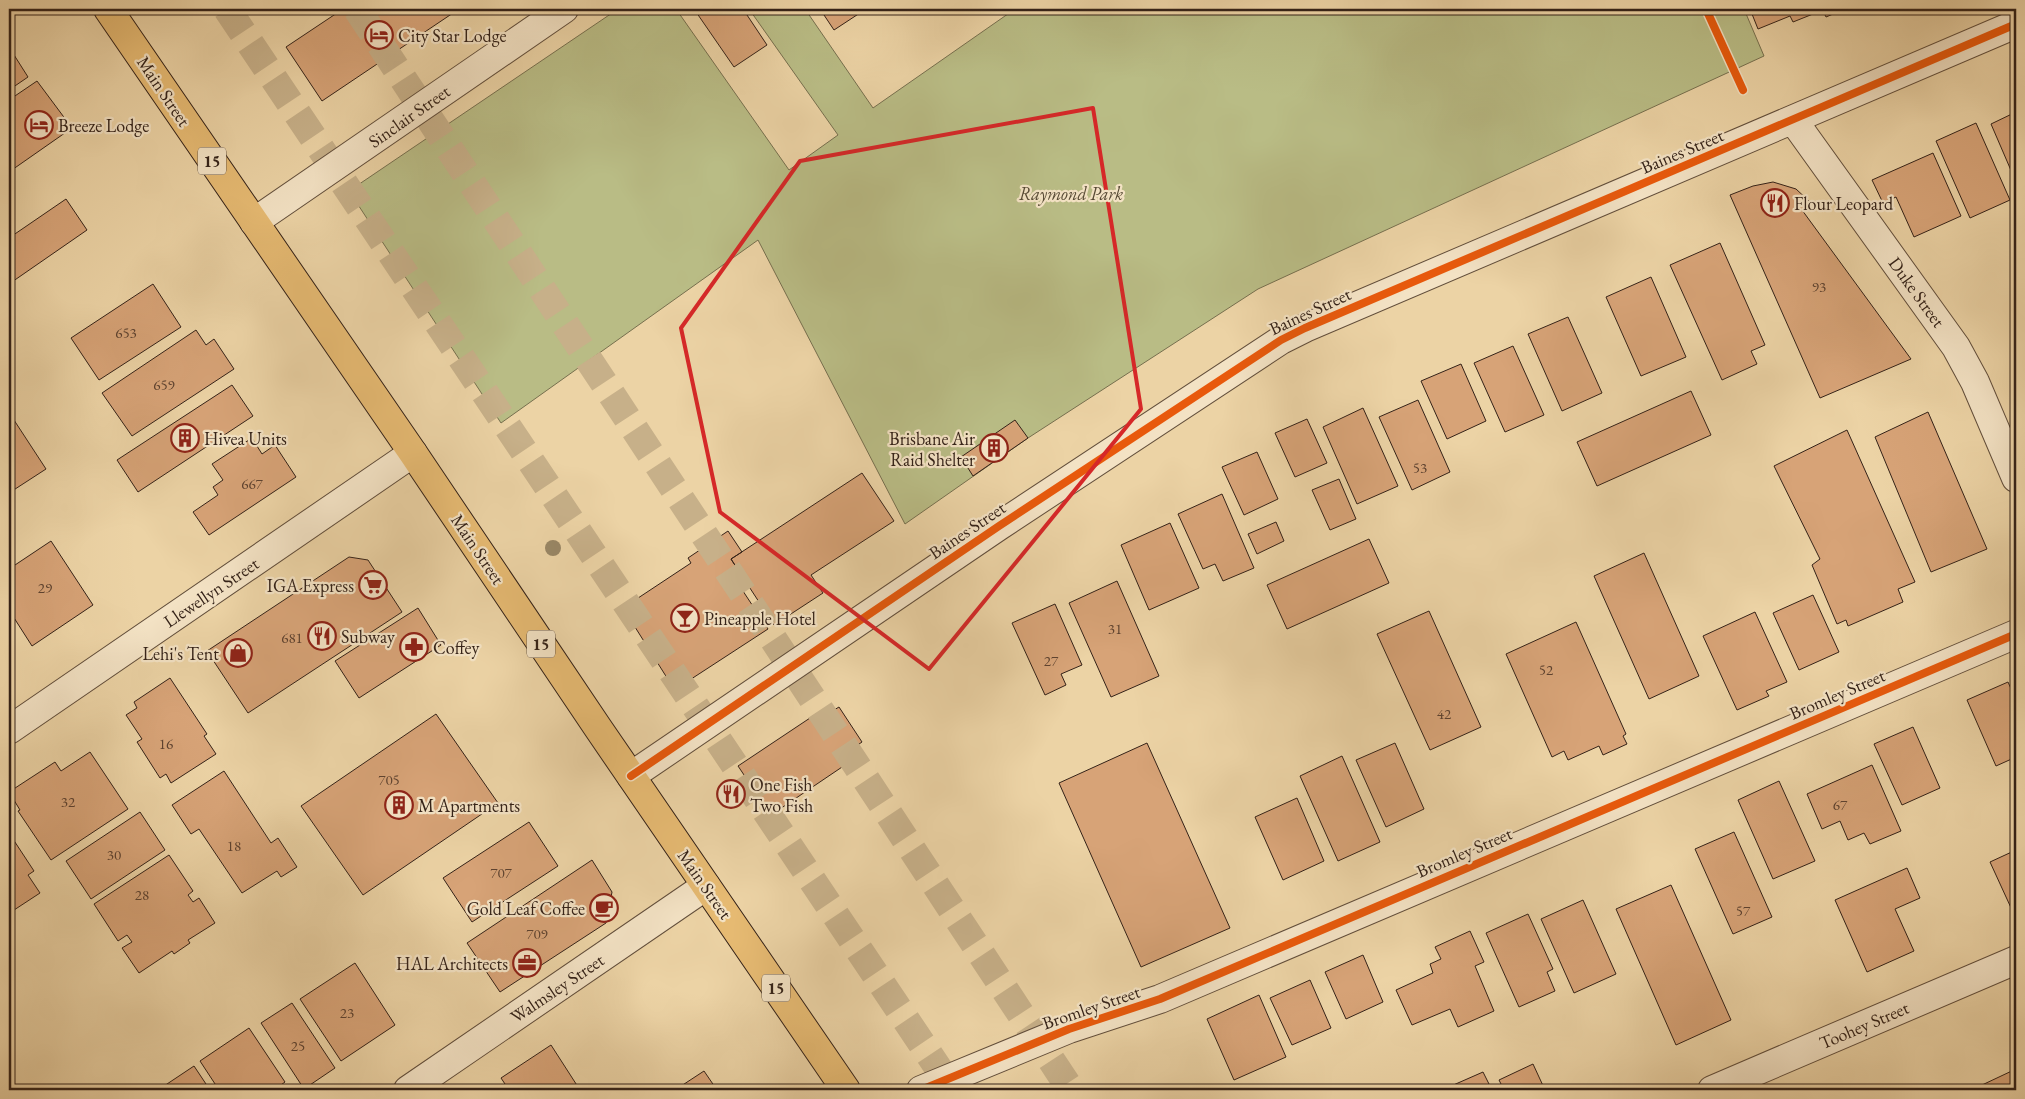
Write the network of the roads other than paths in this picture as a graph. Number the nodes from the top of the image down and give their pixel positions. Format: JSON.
{"nodes":[{"id":1,"x":108,"y":9,"type":"edge"},
{"id":2,"x":564,"y":9,"type":"edge"},
{"id":3,"x":2016,"y":24,"type":"edge"},
{"id":4,"x":1793,"y":120,"type":"junction"},
{"id":5,"x":254,"y":222,"type":"junction"},
{"id":6,"x":413,"y":453,"type":"junction"},
{"id":7,"x":2016,"y":478,"type":"edge"},
{"id":8,"x":2016,"y":634,"type":"edge"},
{"id":9,"x":9,"y":730,"type":"edge"},
{"id":10,"x":631,"y":776,"type":"junction"},
{"id":11,"x":706,"y":886,"type":"junction"},
{"id":12,"x":2016,"y":960,"type":"edge"},
{"id":13,"x":408,"y":1090,"type":"edge"},
{"id":14,"x":846,"y":1090,"type":"edge"},
{"id":15,"x":921,"y":1090,"type":"edge"},
{"id":16,"x":1712,"y":1090,"type":"edge"}],
"edges":[{"from":1,"to":5,"type":"highway","name":"Main Street","number":"15"},
{"from":2,"to":5,"type":"street","name":"Sinclair Street"},
{"from":3,"to":4,"type":"street","name":"Baines Street"},
{"from":4,"to":7,"type":"street","name":"Duke Street"},
{"from":4,"to":10,"type":"street","name":"Baines Street"},
{"from":5,"to":6,"type":"highway","name":"Main Street","number":"15"},
{"from":6,"to":9,"type":"street","name":"Llewellyn Street"},
{"from":6,"to":10,"type":"highway","name":"Main Street","number":"15"},
{"from":8,"to":15,"type":"street","name":"Bromley Street"},
{"from":10,"to":11,"type":"highway","name":"Main Street","number":"15"},
{"from":11,"to":13,"type":"street","name":"Walmsley Street"},
{"from":11,"to":14,"type":"highway","name":"Main Street","number":"15"},
{"from":12,"to":16,"type":"street","name":"Toohey Street"}]}
